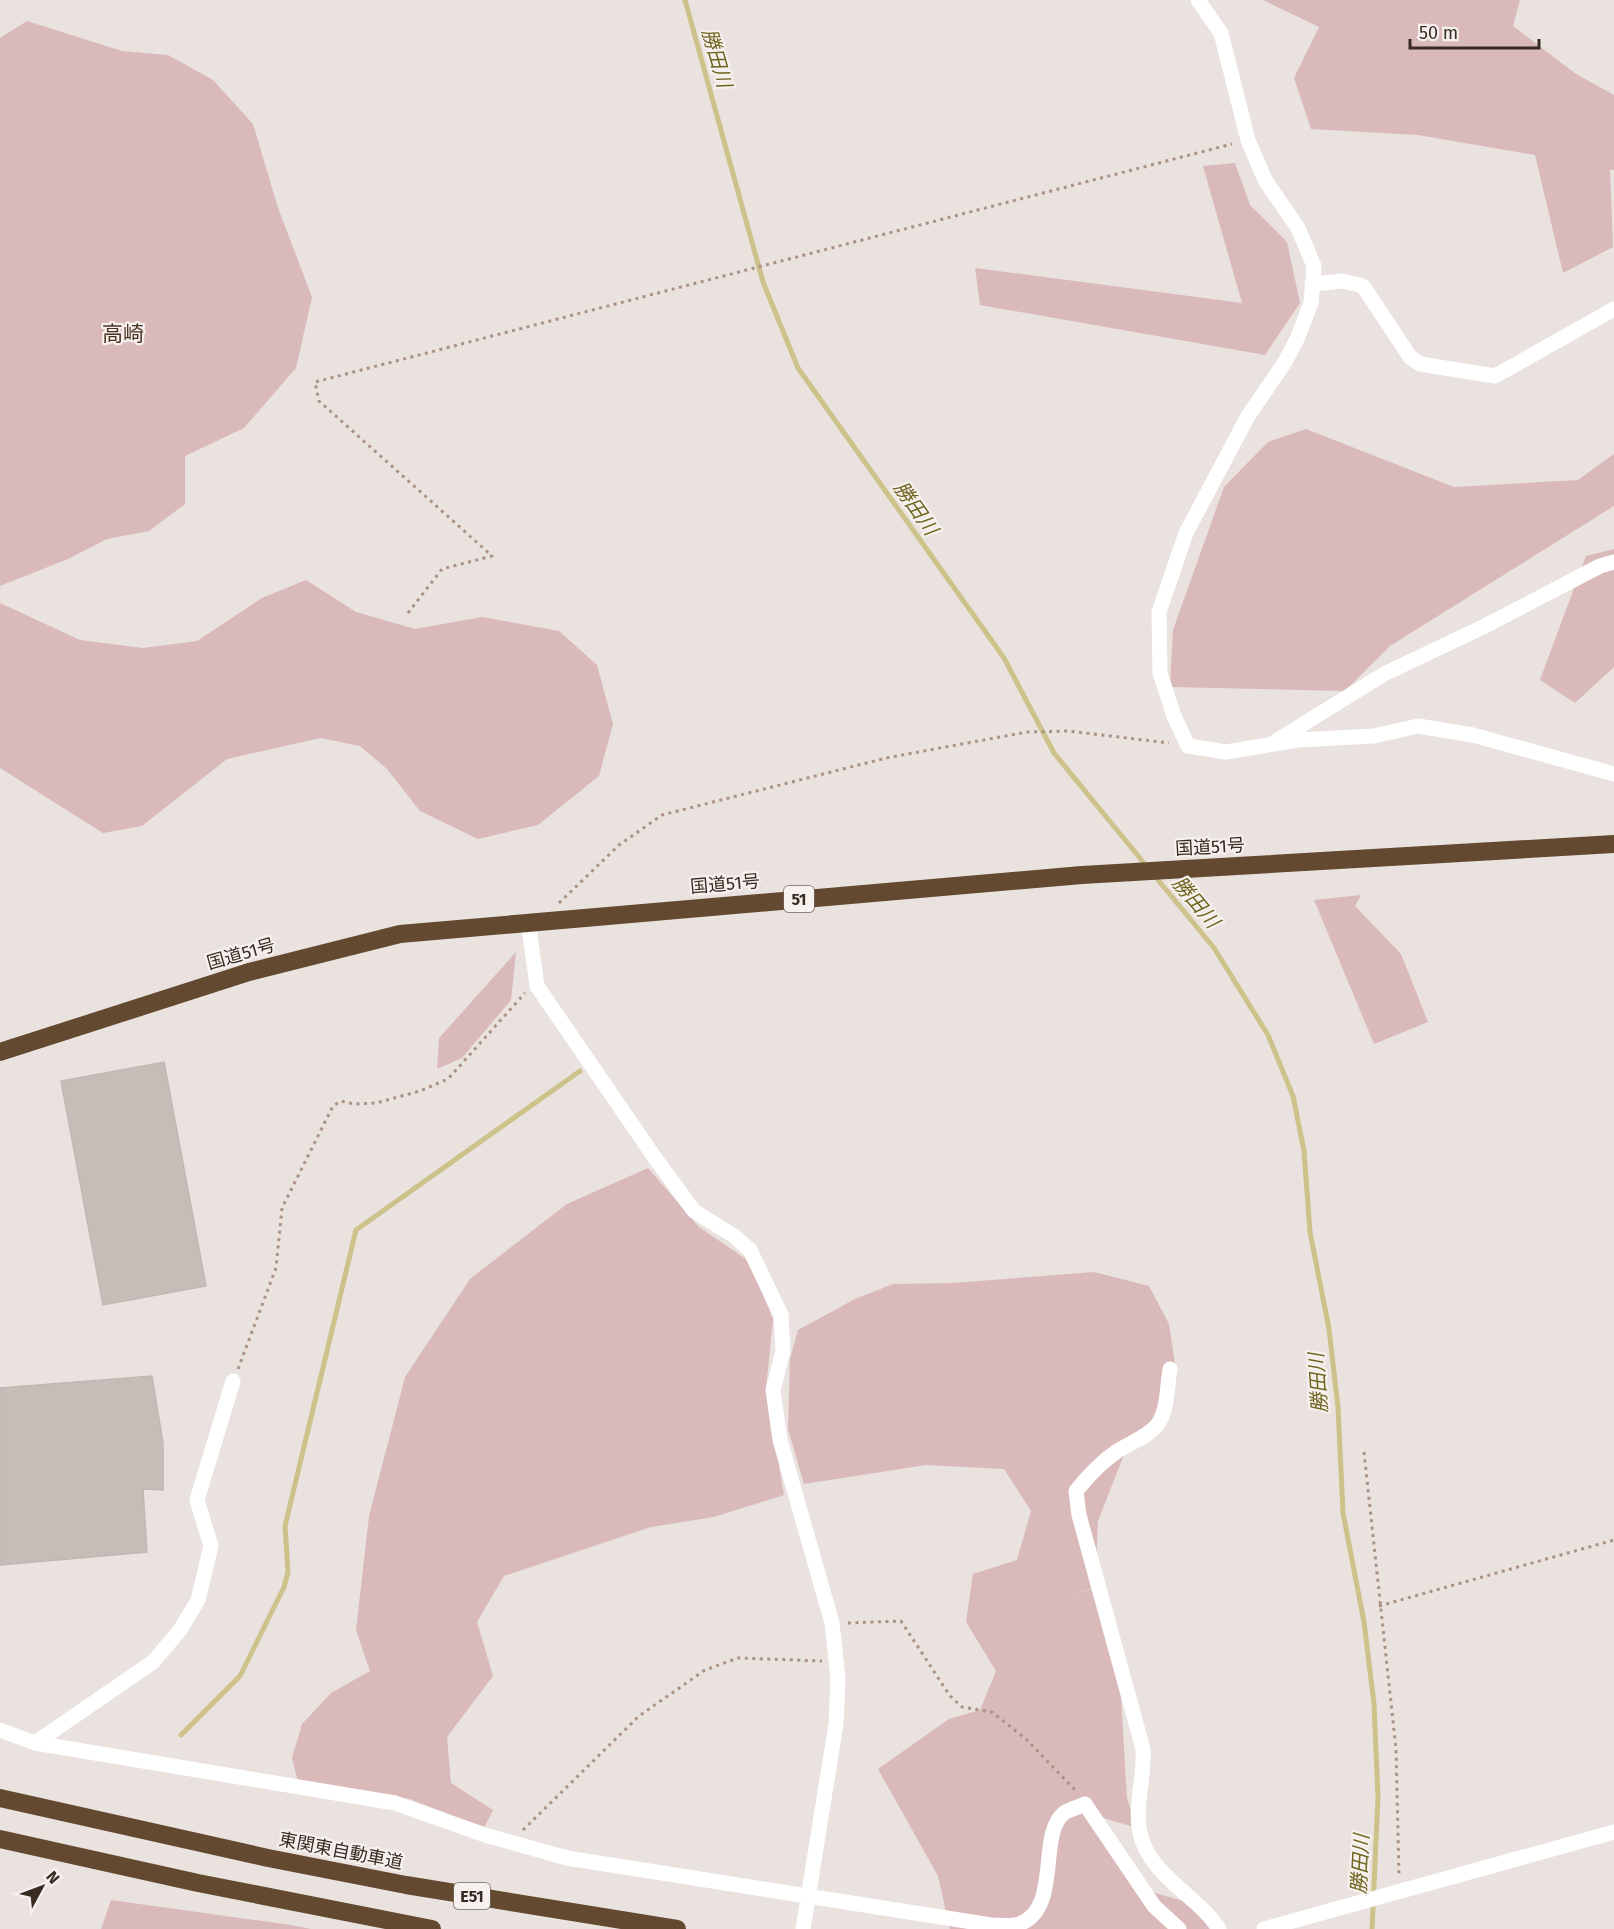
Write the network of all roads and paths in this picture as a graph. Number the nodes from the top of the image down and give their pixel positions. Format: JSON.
{"nodes":[{"id":1,"x":1198,"y":0,"type":"edge"},
{"id":2,"x":1248,"y":140,"type":"junction"},
{"id":3,"x":1312,"y":284,"type":"junction"},
{"id":4,"x":1614,"y":309,"type":"edge"},
{"id":5,"x":1614,"y":562,"type":"edge"},
{"id":6,"x":408,"y":613,"type":"dead end"},
{"id":7,"x":1268,"y":745,"type":"junction"},
{"id":8,"x":1188,"y":746,"type":"junction"},
{"id":9,"x":1614,"y":774,"type":"edge"},
{"id":10,"x":1614,"y":844,"type":"edge"},
{"id":11,"x":534,"y":921,"type":"junction"},
{"id":12,"x":536,"y":981,"type":"junction"},
{"id":13,"x":0,"y":1052,"type":"edge"},
{"id":14,"x":1170,"y":1369,"type":"dead end"},
{"id":15,"x":234,"y":1382,"type":"joint"},
{"id":16,"x":1364,"y":1452,"type":"dead end"},
{"id":17,"x":1614,"y":1540,"type":"edge"},
{"id":18,"x":1379,"y":1606,"type":"junction"},
{"id":19,"x":832,"y":1623,"type":"junction"},
{"id":20,"x":836,"y":1662,"type":"junction"},
{"id":21,"x":0,"y":1730,"type":"edge"},
{"id":22,"x":35,"y":1743,"type":"junction"},
{"id":23,"x":0,"y":1798,"type":"edge"},
{"id":24,"x":1085,"y":1804,"type":"junction"},
{"id":25,"x":1614,"y":1832,"type":"edge"},
{"id":26,"x":0,"y":1839,"type":"edge"},
{"id":27,"x":510,"y":1842,"type":"junction"},
{"id":28,"x":1399,"y":1892,"type":"junction"},
{"id":29,"x":808,"y":1895,"type":"junction"},
{"id":30,"x":432,"y":1929,"type":"edge"},
{"id":31,"x":677,"y":1929,"type":"edge"},
{"id":32,"x":803,"y":1929,"type":"edge"},
{"id":33,"x":1179,"y":1929,"type":"edge"},
{"id":34,"x":1219,"y":1929,"type":"edge"},
{"id":35,"x":1264,"y":1929,"type":"edge"}],
"edges":[{"from":1,"to":2,"type":"street"},
{"from":2,"to":3,"type":"street"},
{"from":2,"to":6,"type":"path"},
{"from":3,"to":4,"type":"street"},
{"from":3,"to":8,"type":"street"},
{"from":5,"to":7,"type":"street"},
{"from":7,"to":8,"type":"street"},
{"from":7,"to":9,"type":"street"},
{"from":8,"to":11,"type":"path"},
{"from":10,"to":11,"type":"highway","name":"国道51号","number":"51"},
{"from":11,"to":12,"type":"street"},
{"from":11,"to":13,"type":"highway","name":"国道51号","number":"51"},
{"from":12,"to":15,"type":"path"},
{"from":12,"to":19,"type":"street"},
{"from":14,"to":34,"type":"street"},
{"from":15,"to":22,"type":"street"},
{"from":16,"to":18,"type":"path"},
{"from":17,"to":18,"type":"path"},
{"from":18,"to":28,"type":"path"},
{"from":19,"to":20,"type":"street"},
{"from":19,"to":24,"type":"path"},
{"from":20,"to":27,"type":"path"},
{"from":20,"to":29,"type":"street"},
{"from":21,"to":22,"type":"street"},
{"from":22,"to":27,"type":"street"},
{"from":23,"to":31,"type":"highway","name":"東関東自動車道","number":"E51"},
{"from":24,"to":29,"type":"street"},
{"from":24,"to":33,"type":"street"},
{"from":25,"to":28,"type":"street"},
{"from":26,"to":30,"type":"highway"},
{"from":27,"to":29,"type":"street"},
{"from":28,"to":35,"type":"street"},
{"from":29,"to":32,"type":"street"}]}
